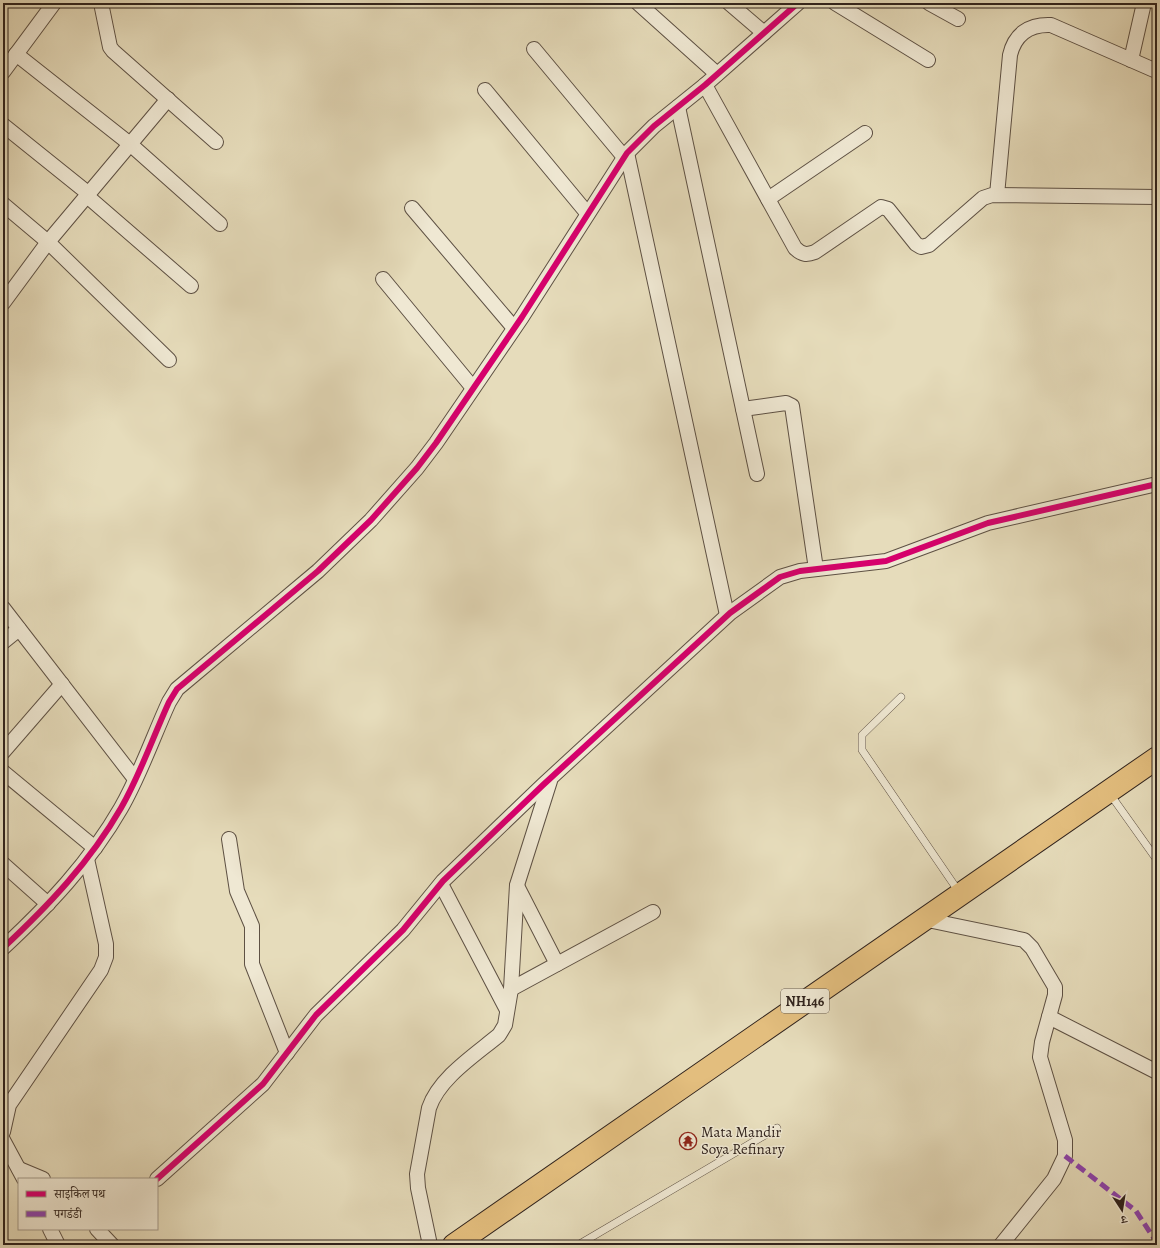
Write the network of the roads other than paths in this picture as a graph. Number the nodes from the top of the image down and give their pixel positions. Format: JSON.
{"nodes":[{"id":1,"x":54,"y":3,"type":"edge"},
{"id":2,"x":101,"y":3,"type":"edge"},
{"id":3,"x":638,"y":3,"type":"edge"},
{"id":4,"x":729,"y":3,"type":"edge"},
{"id":5,"x":798,"y":3,"type":"edge"},
{"id":6,"x":835,"y":3,"type":"edge"},
{"id":7,"x":929,"y":3,"type":"edge"},
{"id":8,"x":1144,"y":3,"type":"edge"},
{"id":9,"x":958,"y":20,"type":"dead end"},
{"id":10,"x":764,"y":33,"type":"junction"},
{"id":11,"x":534,"y":49,"type":"dead end"},
{"id":12,"x":16,"y":54,"type":"junction"},
{"id":13,"x":928,"y":60,"type":"dead end"},
{"id":14,"x":1131,"y":60,"type":"junction"},
{"id":15,"x":1154,"y":70,"type":"dead end"},
{"id":16,"x":3,"y":72,"type":"edge"},
{"id":17,"x":717,"y":74,"type":"junction"},
{"id":18,"x":705,"y":85,"type":"junction"},
{"id":19,"x":485,"y":90,"type":"dead end"},
{"id":20,"x":168,"y":99,"type":"junction"},
{"id":21,"x":678,"y":107,"type":"junction"},
{"id":22,"x":3,"y":125,"type":"edge"},
{"id":23,"x":865,"y":133,"type":"dead end"},
{"id":24,"x":216,"y":142,"type":"dead end"},
{"id":25,"x":130,"y":144,"type":"junction"},
{"id":26,"x":625,"y":155,"type":"junction"},
{"id":27,"x":88,"y":195,"type":"junction"},
{"id":28,"x":997,"y":195,"type":"junction"},
{"id":29,"x":1157,"y":197,"type":"edge"},
{"id":30,"x":768,"y":199,"type":"junction"},
{"id":31,"x":3,"y":204,"type":"edge"},
{"id":32,"x":412,"y":208,"type":"dead end"},
{"id":33,"x":587,"y":213,"type":"junction"},
{"id":34,"x":220,"y":224,"type":"dead end"},
{"id":35,"x":48,"y":242,"type":"junction"},
{"id":36,"x":383,"y":279,"type":"dead end"},
{"id":37,"x":190,"y":286,"type":"dead end"},
{"id":38,"x":3,"y":303,"type":"edge"},
{"id":39,"x":514,"y":328,"type":"junction"},
{"id":40,"x":169,"y":360,"type":"dead end"},
{"id":41,"x":473,"y":388,"type":"junction"},
{"id":42,"x":743,"y":409,"type":"junction"},
{"id":43,"x":757,"y":474,"type":"dead end"},
{"id":44,"x":1157,"y":484,"type":"edge"},
{"id":45,"x":816,"y":569,"type":"junction"},
{"id":46,"x":3,"y":608,"type":"edge"},
{"id":47,"x":727,"y":615,"type":"junction"},
{"id":48,"x":19,"y":629,"type":"junction"},
{"id":49,"x":3,"y":642,"type":"edge"},
{"id":50,"x":62,"y":684,"type":"junction"},
{"id":51,"x":901,"y":698,"type":"dead end"},
{"id":52,"x":3,"y":752,"type":"edge"},
{"id":53,"x":1157,"y":758,"type":"edge"},
{"id":54,"x":3,"y":772,"type":"edge"},
{"id":55,"x":550,"y":778,"type":"junction"},
{"id":56,"x":135,"y":779,"type":"junction"},
{"id":57,"x":1109,"y":792,"type":"junction"},
{"id":58,"x":229,"y":839,"type":"dead end"},
{"id":59,"x":95,"y":848,"type":"junction"},
{"id":60,"x":87,"y":860,"type":"junction"},
{"id":61,"x":1157,"y":860,"type":"edge"},
{"id":62,"x":3,"y":864,"type":"edge"},
{"id":63,"x":441,"y":884,"type":"junction"},
{"id":64,"x":516,"y":885,"type":"junction"},
{"id":65,"x":960,"y":894,"type":"junction"},
{"id":66,"x":48,"y":904,"type":"junction"},
{"id":67,"x":653,"y":912,"type":"dead end"},
{"id":68,"x":923,"y":919,"type":"junction"},
{"id":69,"x":3,"y":948,"type":"edge"},
{"id":70,"x":557,"y":964,"type":"junction"},
{"id":71,"x":511,"y":988,"type":"junction"},
{"id":72,"x":507,"y":1010,"type":"junction"},
{"id":73,"x":1049,"y":1017,"type":"junction"},
{"id":74,"x":286,"y":1054,"type":"junction"},
{"id":75,"x":1157,"y":1072,"type":"edge"},
{"id":76,"x":777,"y":1128,"type":"dead end"},
{"id":77,"x":3,"y":1132,"type":"edge"},
{"id":78,"x":3,"y":1140,"type":"edge"},
{"id":79,"x":21,"y":1174,"type":"edge"},
{"id":80,"x":39,"y":1178,"type":"edge"},
{"id":81,"x":158,"y":1178,"type":"edge"},
{"id":82,"x":50,"y":1230,"type":"edge"},
{"id":83,"x":99,"y":1230,"type":"edge"},
{"id":84,"x":58,"y":1245,"type":"edge"},
{"id":85,"x":112,"y":1245,"type":"edge"},
{"id":86,"x":430,"y":1245,"type":"edge"},
{"id":87,"x":454,"y":1245,"type":"edge"},
{"id":88,"x":578,"y":1245,"type":"edge"},
{"id":89,"x":1001,"y":1245,"type":"edge"}],
"edges":[{"from":1,"to":12,"type":"street"},
{"from":2,"to":20,"type":"street"},
{"from":3,"to":17,"type":"street"},
{"from":4,"to":10,"type":"street"},
{"from":5,"to":10,"type":"street"},
{"from":6,"to":13,"type":"street"},
{"from":7,"to":9,"type":"street"},
{"from":8,"to":14,"type":"street"},
{"from":10,"to":17,"type":"street"},
{"from":11,"to":26,"type":"street"},
{"from":12,"to":16,"type":"street"},
{"from":12,"to":25,"type":"street"},
{"from":14,"to":15,"type":"street"},
{"from":14,"to":28,"type":"street"},
{"from":17,"to":18,"type":"street"},
{"from":18,"to":21,"type":"street"},
{"from":18,"to":30,"type":"street"},
{"from":19,"to":33,"type":"street"},
{"from":20,"to":24,"type":"street"},
{"from":20,"to":25,"type":"street"},
{"from":21,"to":26,"type":"street"},
{"from":21,"to":42,"type":"street"},
{"from":22,"to":27,"type":"street"},
{"from":23,"to":30,"type":"street"},
{"from":25,"to":27,"type":"street"},
{"from":25,"to":34,"type":"street"},
{"from":26,"to":33,"type":"street"},
{"from":26,"to":47,"type":"street"},
{"from":27,"to":35,"type":"street"},
{"from":27,"to":37,"type":"street"},
{"from":28,"to":29,"type":"street"},
{"from":28,"to":30,"type":"street"},
{"from":31,"to":35,"type":"street"},
{"from":32,"to":39,"type":"street"},
{"from":33,"to":39,"type":"street"},
{"from":35,"to":38,"type":"street"},
{"from":35,"to":40,"type":"street"},
{"from":36,"to":41,"type":"street"},
{"from":39,"to":41,"type":"street"},
{"from":41,"to":56,"type":"street"},
{"from":42,"to":43,"type":"street"},
{"from":42,"to":45,"type":"street"},
{"from":44,"to":45,"type":"street"},
{"from":45,"to":47,"type":"street"},
{"from":46,"to":48,"type":"street"},
{"from":47,"to":55,"type":"street"},
{"from":48,"to":49,"type":"street"},
{"from":48,"to":50,"type":"street"},
{"from":50,"to":52,"type":"street"},
{"from":50,"to":56,"type":"street"},
{"from":51,"to":65,"type":"lane"},
{"from":53,"to":57,"type":"highway","number":"NH146"},
{"from":54,"to":59,"type":"street"},
{"from":55,"to":63,"type":"street"},
{"from":55,"to":64,"type":"street"},
{"from":56,"to":59,"type":"street"},
{"from":57,"to":61,"type":"lane"},
{"from":57,"to":65,"type":"highway","number":"NH146"},
{"from":58,"to":74,"type":"street"},
{"from":59,"to":60,"type":"street"},
{"from":60,"to":66,"type":"street"},
{"from":60,"to":77,"type":"street"},
{"from":62,"to":66,"type":"street"},
{"from":63,"to":72,"type":"street"},
{"from":63,"to":74,"type":"street"},
{"from":64,"to":70,"type":"street"},
{"from":64,"to":71,"type":"street"},
{"from":65,"to":68,"type":"highway","number":"NH146"},
{"from":66,"to":69,"type":"street"},
{"from":67,"to":70,"type":"street"},
{"from":68,"to":73,"type":"street"},
{"from":68,"to":87,"type":"highway","number":"NH146"},
{"from":70,"to":71,"type":"street"},
{"from":71,"to":72,"type":"street"},
{"from":72,"to":86,"type":"street"},
{"from":73,"to":75,"type":"street"},
{"from":73,"to":89,"type":"street"},
{"from":74,"to":81,"type":"street"},
{"from":76,"to":88,"type":"lane"},
{"from":78,"to":79,"type":"street"},
{"from":79,"to":80,"type":"street"},
{"from":82,"to":84,"type":"street"},
{"from":83,"to":85,"type":"street"}]}
